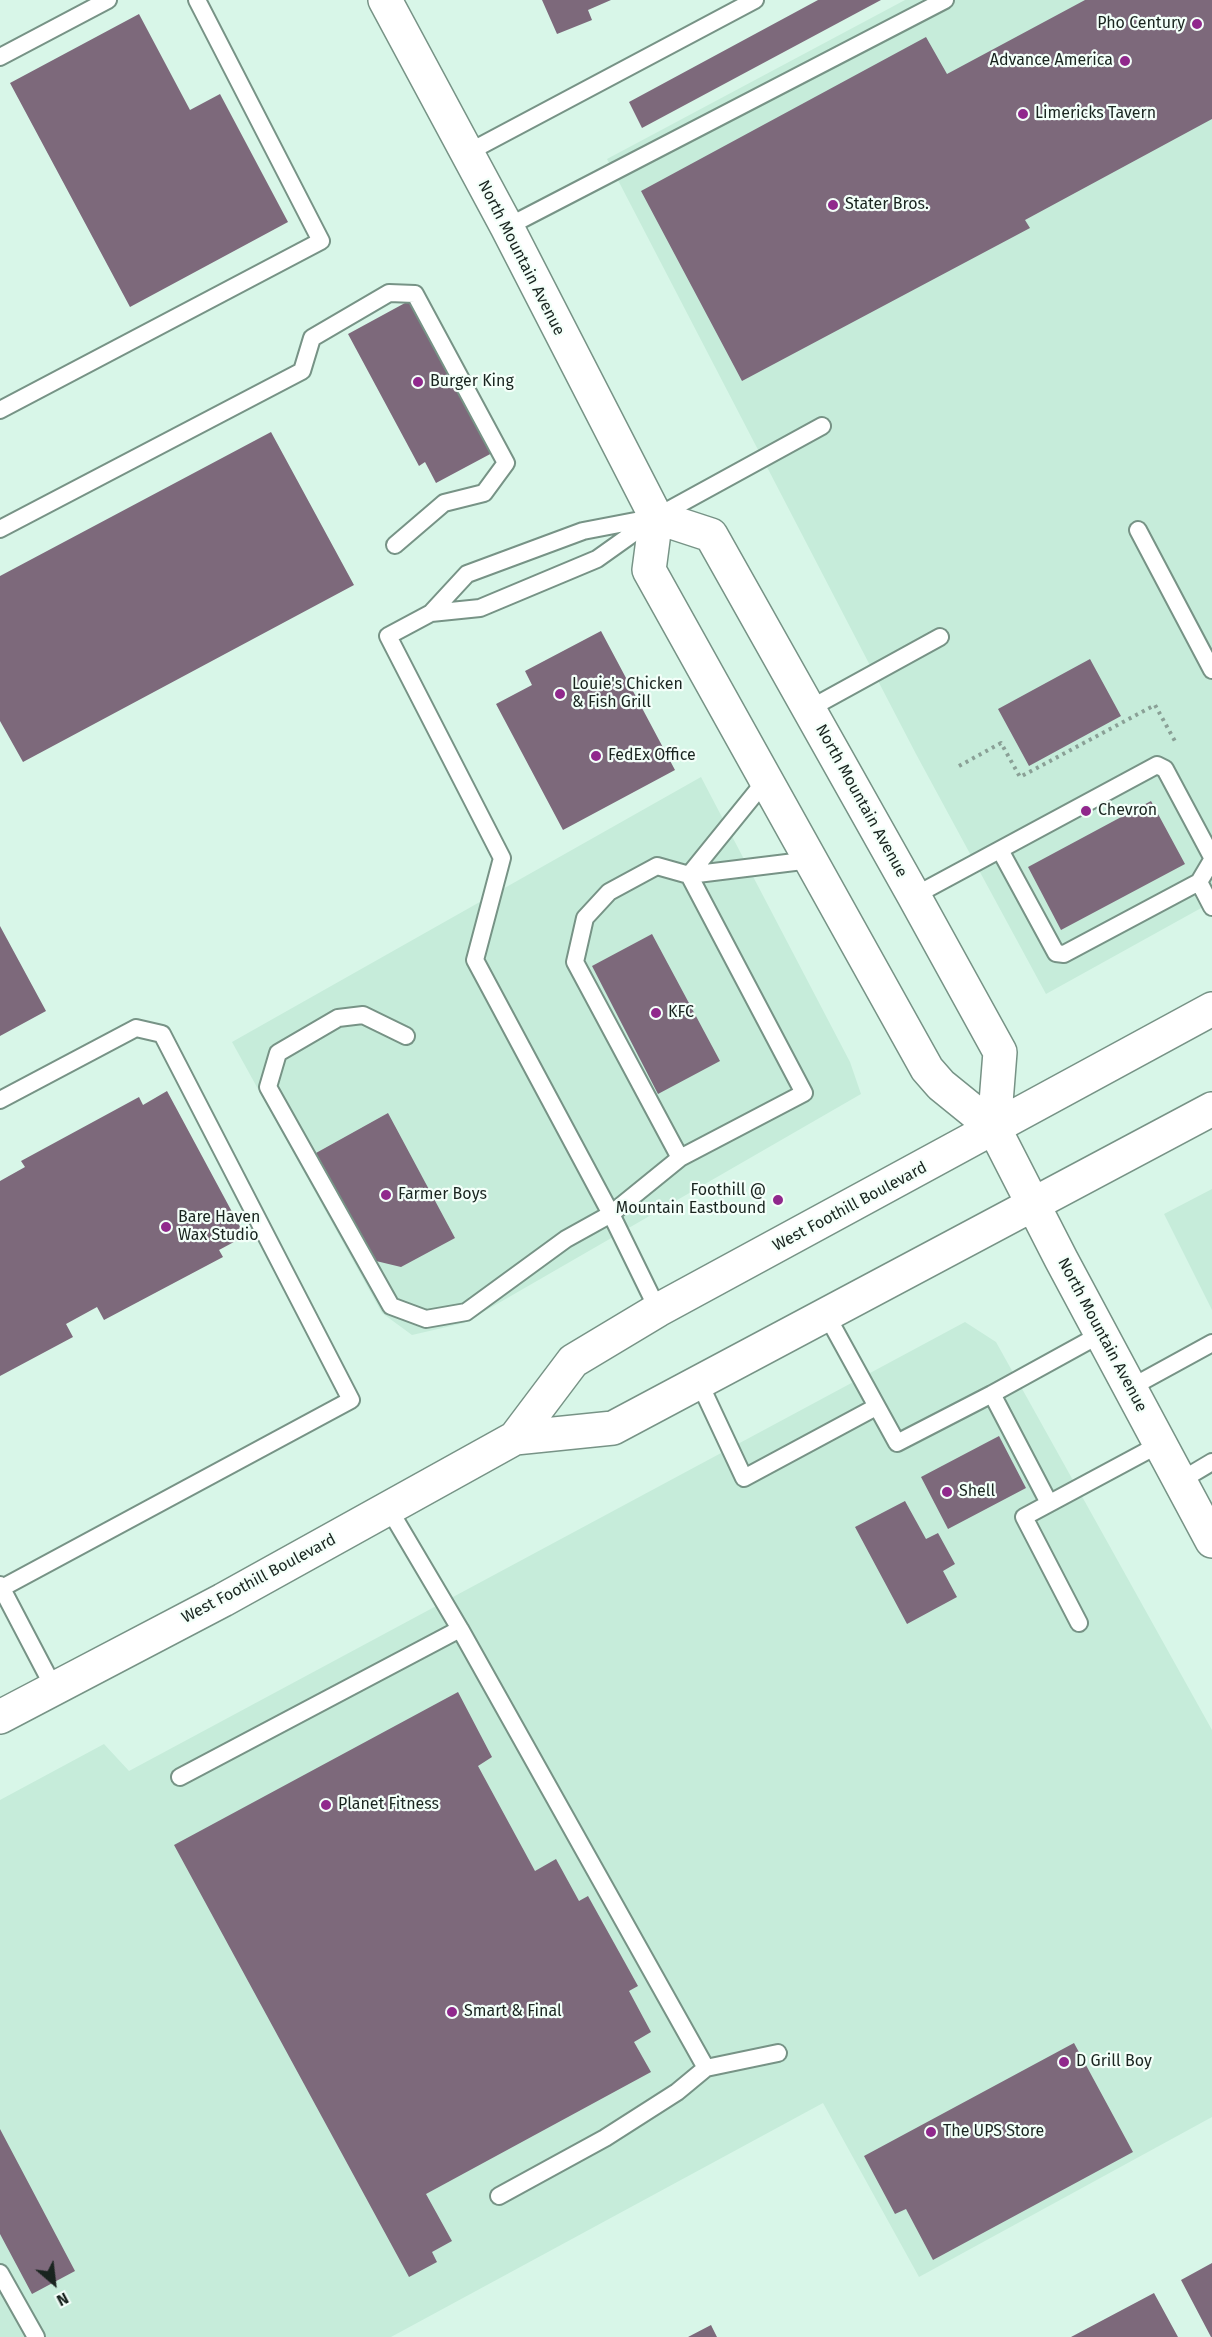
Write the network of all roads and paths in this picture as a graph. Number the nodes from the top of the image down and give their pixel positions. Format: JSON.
{"nodes":[{"id":1,"x":108,"y":0,"type":"edge"},
{"id":2,"x":197,"y":0,"type":"edge"},
{"id":3,"x":386,"y":0,"type":"edge"},
{"id":4,"x":755,"y":0,"type":"edge"},
{"id":5,"x":945,"y":0,"type":"edge"},
{"id":6,"x":0,"y":57,"type":"edge"},
{"id":7,"x":467,"y":153,"type":"junction"},
{"id":8,"x":507,"y":227,"type":"junction"},
{"id":9,"x":0,"y":410,"type":"edge"},
{"id":10,"x":822,"y":426,"type":"dead end"},
{"id":11,"x":656,"y":517,"type":"junction"},
{"id":12,"x":0,"y":529,"type":"edge"},
{"id":13,"x":1138,"y":530,"type":"dead end"},
{"id":14,"x":395,"y":545,"type":"dead end"},
{"id":15,"x":431,"y":613,"type":"junction"},
{"id":16,"x":940,"y":637,"type":"dead end"},
{"id":17,"x":1212,"y":670,"type":"edge"},
{"id":18,"x":809,"y":709,"type":"junction"},
{"id":19,"x":1178,"y":747,"type":"dead end"},
{"id":20,"x":959,"y":766,"type":"dead end"},
{"id":21,"x":766,"y":780,"type":"junction"},
{"id":22,"x":1000,"y":850,"type":"junction"},
{"id":23,"x":1212,"y":858,"type":"edge"},
{"id":24,"x":811,"y":860,"type":"junction"},
{"id":25,"x":689,"y":875,"type":"junction"},
{"id":26,"x":1199,"y":882,"type":"junction"},
{"id":27,"x":914,"y":896,"type":"junction"},
{"id":28,"x":1212,"y":907,"type":"edge"},
{"id":29,"x":1212,"y":1009,"type":"edge"},
{"id":30,"x":406,"y":1036,"type":"dead end"},
{"id":31,"x":0,"y":1100,"type":"edge"},
{"id":32,"x":1212,"y":1109,"type":"edge"},
{"id":33,"x":994,"y":1128,"type":"junction"},
{"id":34,"x":680,"y":1158,"type":"junction"},
{"id":35,"x":1033,"y":1205,"type":"junction"},
{"id":36,"x":610,"y":1214,"type":"junction"},
{"id":37,"x":658,"y":1310,"type":"junction"},
{"id":38,"x":826,"y":1314,"type":"junction"},
{"id":39,"x":1101,"y":1334,"type":"junction"},
{"id":40,"x":1212,"y":1343,"type":"edge"},
{"id":41,"x":699,"y":1382,"type":"junction"},
{"id":42,"x":1130,"y":1388,"type":"junction"},
{"id":43,"x":992,"y":1394,"type":"junction"},
{"id":44,"x":876,"y":1407,"type":"junction"},
{"id":45,"x":515,"y":1438,"type":"junction"},
{"id":46,"x":1160,"y":1444,"type":"junction"},
{"id":47,"x":1212,"y":1462,"type":"edge"},
{"id":48,"x":1179,"y":1481,"type":"junction"},
{"id":49,"x":1049,"y":1503,"type":"junction"},
{"id":50,"x":389,"y":1509,"type":"junction"},
{"id":51,"x":1212,"y":1540,"type":"edge"},
{"id":52,"x":1,"y":1587,"type":"edge"},
{"id":53,"x":1079,"y":1623,"type":"dead end"},
{"id":54,"x":460,"y":1629,"type":"junction"},
{"id":55,"x":54,"y":1688,"type":"junction"},
{"id":56,"x":0,"y":1717,"type":"edge"},
{"id":57,"x":180,"y":1777,"type":"dead end"},
{"id":58,"x":778,"y":2054,"type":"dead end"},
{"id":59,"x":705,"y":2068,"type":"junction"},
{"id":60,"x":499,"y":2196,"type":"dead end"},
{"id":61,"x":0,"y":2273,"type":"edge"},
{"id":62,"x":36,"y":2337,"type":"edge"}],
"edges":[{"from":1,"to":6,"type":"lane"},
{"from":2,"to":9,"type":"lane"},
{"from":3,"to":7,"type":"main road","name":"North Mountain Avenue"},
{"from":4,"to":7,"type":"lane"},
{"from":5,"to":8,"type":"lane"},
{"from":7,"to":8,"type":"main road","name":"North Mountain Avenue"},
{"from":8,"to":11,"type":"main road","name":"North Mountain Avenue"},
{"from":10,"to":11,"type":"lane"},
{"from":11,"to":15,"type":"lane"},
{"from":11,"to":15,"type":"lane"},
{"from":11,"to":18,"type":"main road","name":"North Mountain Avenue"},
{"from":11,"to":21,"type":"main road","name":"North Mountain Avenue"},
{"from":12,"to":14,"type":"lane"},
{"from":13,"to":17,"type":"lane"},
{"from":15,"to":36,"type":"lane"},
{"from":16,"to":18,"type":"lane"},
{"from":18,"to":27,"type":"main road","name":"North Mountain Avenue"},
{"from":19,"to":20,"type":"path"},
{"from":21,"to":24,"type":"main road","name":"North Mountain Avenue"},
{"from":21,"to":25,"type":"lane"},
{"from":22,"to":23,"type":"lane"},
{"from":22,"to":26,"type":"lane"},
{"from":22,"to":27,"type":"lane"},
{"from":23,"to":26,"type":"lane"},
{"from":24,"to":25,"type":"lane"},
{"from":24,"to":33,"type":"main road","name":"North Mountain Avenue"},
{"from":25,"to":34,"type":"lane"},
{"from":25,"to":34,"type":"lane"},
{"from":26,"to":28,"type":"lane"},
{"from":27,"to":33,"type":"main road","name":"North Mountain Avenue"},
{"from":29,"to":33,"type":"main road","name":"West Foothill Boulevard"},
{"from":30,"to":36,"type":"lane"},
{"from":31,"to":52,"type":"lane"},
{"from":32,"to":35,"type":"main road","name":"West Foothill Boulevard"},
{"from":33,"to":35,"type":"main road","name":"North Mountain Avenue"},
{"from":33,"to":37,"type":"main road","name":"West Foothill Boulevard"},
{"from":34,"to":36,"type":"lane"},
{"from":35,"to":38,"type":"main road","name":"West Foothill Boulevard"},
{"from":35,"to":39,"type":"main road","name":"North Mountain Avenue"},
{"from":36,"to":37,"type":"lane"},
{"from":37,"to":45,"type":"main road","name":"West Foothill Boulevard"},
{"from":38,"to":41,"type":"main road","name":"West Foothill Boulevard"},
{"from":38,"to":44,"type":"lane"},
{"from":39,"to":42,"type":"main road","name":"North Mountain Avenue"},
{"from":39,"to":43,"type":"lane"},
{"from":40,"to":42,"type":"lane"},
{"from":41,"to":44,"type":"lane"},
{"from":41,"to":45,"type":"main road","name":"West Foothill Boulevard"},
{"from":42,"to":46,"type":"main road","name":"North Mountain Avenue"},
{"from":43,"to":44,"type":"lane"},
{"from":43,"to":49,"type":"lane"},
{"from":45,"to":50,"type":"main road","name":"West Foothill Boulevard"},
{"from":46,"to":48,"type":"main road","name":"North Mountain Avenue"},
{"from":46,"to":49,"type":"lane"},
{"from":47,"to":48,"type":"lane"},
{"from":48,"to":51,"type":"main road","name":"North Mountain Avenue"},
{"from":49,"to":53,"type":"lane"},
{"from":50,"to":54,"type":"lane"},
{"from":50,"to":55,"type":"main road","name":"West Foothill Boulevard"},
{"from":52,"to":55,"type":"lane"},
{"from":54,"to":57,"type":"lane"},
{"from":54,"to":59,"type":"lane"},
{"from":55,"to":56,"type":"main road","name":"West Foothill Boulevard"},
{"from":58,"to":59,"type":"lane"},
{"from":59,"to":60,"type":"lane"},
{"from":61,"to":62,"type":"lane"}]}
